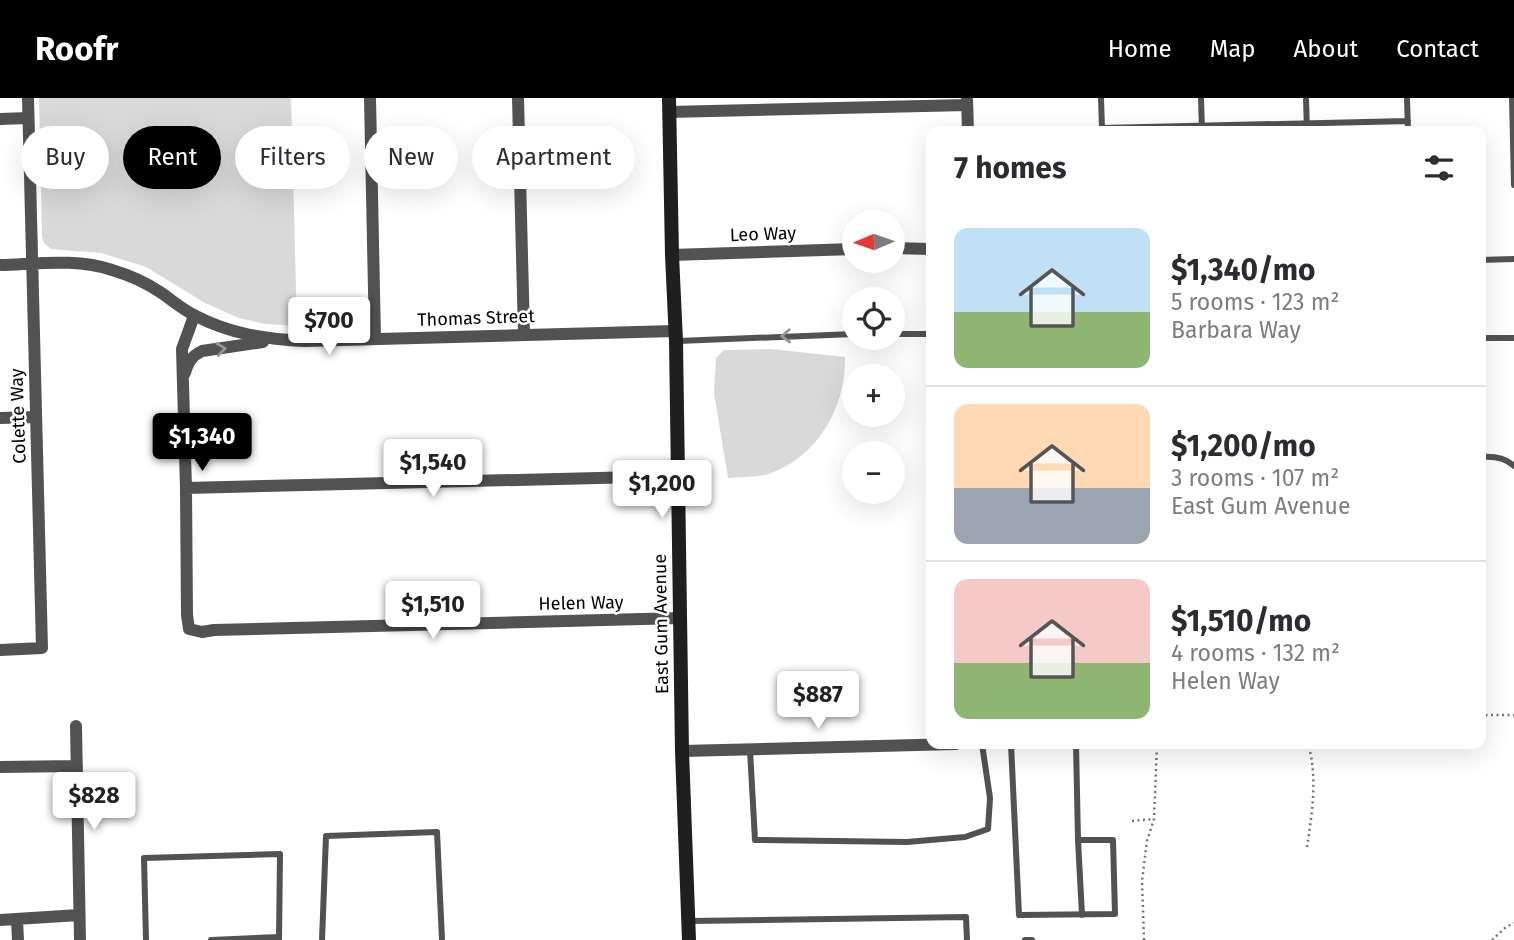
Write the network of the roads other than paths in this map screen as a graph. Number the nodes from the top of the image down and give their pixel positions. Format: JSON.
{"nodes":[{"id":1,"x":28,"y":98,"type":"edge"},
{"id":2,"x":370,"y":98,"type":"edge"},
{"id":3,"x":518,"y":98,"type":"edge"},
{"id":4,"x":1101,"y":98,"type":"edge"},
{"id":5,"x":1201,"y":98,"type":"edge"},
{"id":6,"x":1306,"y":98,"type":"edge"},
{"id":7,"x":1407,"y":98,"type":"edge"},
{"id":8,"x":1512,"y":98,"type":"edge"},
{"id":9,"x":967,"y":102,"type":"edge"},
{"id":10,"x":824,"y":103,"type":"edge"},
{"id":11,"x":669,"y":105,"type":"edge"},
{"id":12,"x":0,"y":118,"type":"edge"},
{"id":13,"x":28,"y":118,"type":"junction"},
{"id":14,"x":1408,"y":121,"type":"junction"},
{"id":15,"x":968,"y":126,"type":"edge"},
{"id":16,"x":1102,"y":126,"type":"edge"},
{"id":17,"x":1202,"y":126,"type":"edge"},
{"id":18,"x":1306,"y":126,"type":"edge"},
{"id":19,"x":1323,"y":126,"type":"edge"},
{"id":20,"x":1408,"y":126,"type":"edge"},
{"id":21,"x":1514,"y":185,"type":"edge"},
{"id":22,"x":905,"y":248,"type":"edge"},
{"id":23,"x":842,"y":249,"type":"edge"},
{"id":24,"x":926,"y":249,"type":"edge"},
{"id":25,"x":672,"y":255,"type":"junction"},
{"id":26,"x":1514,"y":259,"type":"edge"},
{"id":27,"x":1486,"y":260,"type":"edge"},
{"id":28,"x":32,"y":264,"type":"junction"},
{"id":29,"x":0,"y":265,"type":"edge"},
{"id":30,"x":194,"y":316,"type":"junction"},
{"id":31,"x":524,"y":334,"type":"junction"},
{"id":32,"x":842,"y":334,"type":"edge"},
{"id":33,"x":905,"y":334,"type":"edge"},
{"id":34,"x":926,"y":334,"type":"edge"},
{"id":35,"x":676,"y":336,"type":"junction"},
{"id":36,"x":1486,"y":338,"type":"edge"},
{"id":37,"x":1514,"y":338,"type":"edge"},
{"id":38,"x":375,"y":339,"type":"junction"},
{"id":39,"x":276,"y":340,"type":"junction"},
{"id":40,"x":183,"y":380,"type":"junction"},
{"id":41,"x":36,"y":417,"type":"junction"},
{"id":42,"x":0,"y":418,"type":"edge"},
{"id":43,"x":1486,"y":456,"type":"edge"},
{"id":44,"x":1514,"y":466,"type":"edge"},
{"id":45,"x":679,"y":476,"type":"junction"},
{"id":46,"x":186,"y":488,"type":"junction"},
{"id":47,"x":681,"y":618,"type":"junction"},
{"id":48,"x":0,"y":650,"type":"edge"},
{"id":49,"x":76,"y":726,"type":"dead end"},
{"id":50,"x":926,"y":745,"type":"edge"},
{"id":51,"x":983,"y":749,"type":"edge"},
{"id":52,"x":1012,"y":749,"type":"edge"},
{"id":53,"x":1076,"y":749,"type":"edge"},
{"id":54,"x":750,"y":750,"type":"junction"},
{"id":55,"x":682,"y":751,"type":"junction"},
{"id":56,"x":0,"y":766,"type":"edge"},
{"id":57,"x":77,"y":766,"type":"junction"},
{"id":58,"x":1078,"y":840,"type":"junction"},
{"id":59,"x":79,"y":915,"type":"junction"},
{"id":60,"x":1082,"y":915,"type":"junction"},
{"id":61,"x":0,"y":920,"type":"edge"},
{"id":62,"x":17,"y":920,"type":"junction"},
{"id":63,"x":688,"y":921,"type":"junction"},
{"id":64,"x":279,"y":939,"type":"edge"},
{"id":65,"x":18,"y":940,"type":"edge"},
{"id":66,"x":80,"y":940,"type":"edge"},
{"id":67,"x":146,"y":940,"type":"edge"},
{"id":68,"x":211,"y":940,"type":"edge"},
{"id":69,"x":322,"y":940,"type":"edge"},
{"id":70,"x":442,"y":940,"type":"edge"},
{"id":71,"x":689,"y":940,"type":"edge"},
{"id":72,"x":967,"y":940,"type":"edge"},
{"id":73,"x":1025,"y":940,"type":"edge"},
{"id":74,"x":1032,"y":940,"type":"edge"}],
"edges":[{"from":1,"to":13,"type":"street","name":"Colette Way"},
{"from":2,"to":38,"type":"street"},
{"from":3,"to":31,"type":"street"},
{"from":4,"to":16,"type":"lane"},
{"from":5,"to":17,"type":"lane"},
{"from":6,"to":18,"type":"lane"},
{"from":7,"to":14,"type":"lane"},
{"from":8,"to":21,"type":"lane"},
{"from":9,"to":10,"type":"street"},
{"from":9,"to":15,"type":"street"},
{"from":10,"to":11,"type":"street"},
{"from":11,"to":25,"type":"street","name":"East Gum Avenue"},
{"from":12,"to":13,"type":"street"},
{"from":13,"to":28,"type":"street","name":"Colette Way"},
{"from":14,"to":19,"type":"lane"},
{"from":14,"to":20,"type":"lane"},
{"from":22,"to":24,"type":"street"},
{"from":23,"to":25,"type":"street","name":"Leo Way"},
{"from":25,"to":35,"type":"street","name":"East Gum Avenue"},
{"from":26,"to":27,"type":"lane"},
{"from":28,"to":29,"type":"street","name":"Thomas Street"},
{"from":28,"to":30,"type":"street","name":"Thomas Street"},
{"from":28,"to":41,"type":"street","name":"Colette Way"},
{"from":30,"to":39,"type":"street","name":"Thomas Street"},
{"from":30,"to":40,"type":"street"},
{"from":31,"to":35,"type":"street","name":"Thomas Street"},
{"from":31,"to":38,"type":"street","name":"Thomas Street"},
{"from":32,"to":35,"type":"lane","one_way":true},
{"from":33,"to":34,"type":"lane"},
{"from":35,"to":45,"type":"street","name":"East Gum Avenue"},
{"from":36,"to":37,"type":"lane"},
{"from":38,"to":39,"type":"street","name":"Thomas Street"},
{"from":40,"to":39,"type":"street","one_way":true},
{"from":40,"to":46,"type":"street"},
{"from":41,"to":42,"type":"street"},
{"from":41,"to":48,"type":"street","name":"Colette Way"},
{"from":43,"to":44,"type":"lane"},
{"from":45,"to":46,"type":"street"},
{"from":45,"to":47,"type":"street","name":"East Gum Avenue"},
{"from":46,"to":47,"type":"street","name":"Helen Way"},
{"from":47,"to":55,"type":"street","name":"East Gum Avenue"},
{"from":49,"to":57,"type":"street"},
{"from":50,"to":54,"type":"street"},
{"from":51,"to":54,"type":"lane"},
{"from":52,"to":60,"type":"lane"},
{"from":53,"to":58,"type":"lane"},
{"from":54,"to":55,"type":"street"},
{"from":55,"to":63,"type":"street","name":"East Gum Avenue"},
{"from":56,"to":57,"type":"street"},
{"from":57,"to":59,"type":"street"},
{"from":58,"to":60,"type":"lane"},
{"from":58,"to":60,"type":"lane"},
{"from":59,"to":62,"type":"street"},
{"from":59,"to":66,"type":"street"},
{"from":61,"to":62,"type":"street"},
{"from":62,"to":65,"type":"street"},
{"from":63,"to":71,"type":"street","name":"East Gum Avenue"},
{"from":63,"to":72,"type":"lane"},
{"from":64,"to":67,"type":"lane"},
{"from":64,"to":68,"type":"lane"},
{"from":69,"to":70,"type":"lane"},
{"from":73,"to":74,"type":"lane"}]}
